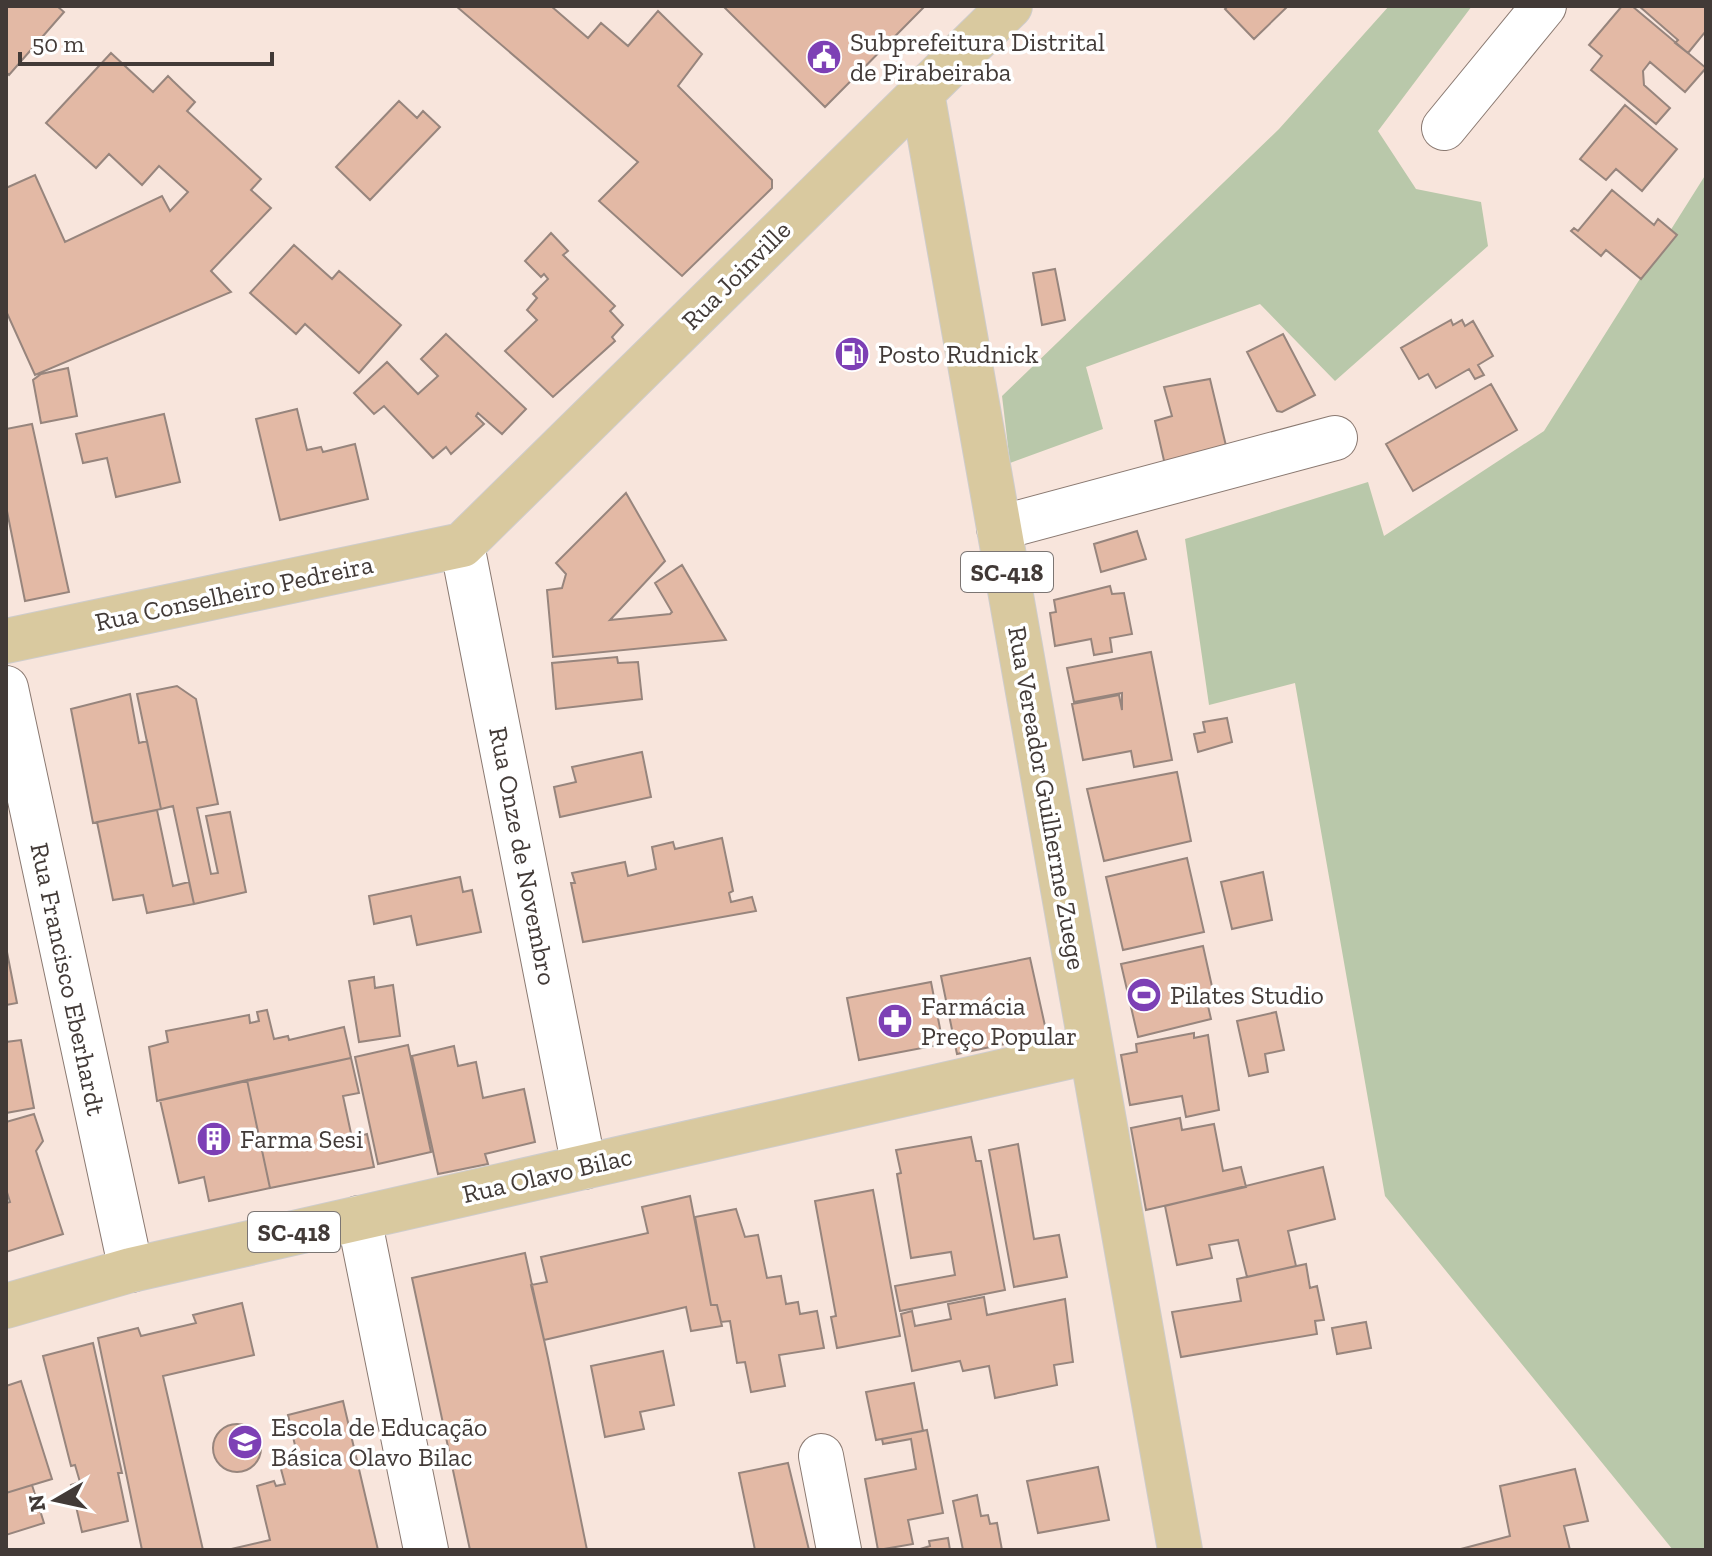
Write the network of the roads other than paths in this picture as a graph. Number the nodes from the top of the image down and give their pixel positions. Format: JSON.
{"nodes":[{"id":1,"x":1010,"y":6,"type":"edge"},
{"id":2,"x":1544,"y":6,"type":"edge"},
{"id":3,"x":922,"y":93,"type":"junction"},
{"id":4,"x":1444,"y":128,"type":"dead end"},
{"id":5,"x":1335,"y":438,"type":"dead end"},
{"id":6,"x":999,"y":528,"type":"junction"},
{"id":7,"x":462,"y":545,"type":"junction"},
{"id":8,"x":6,"y":641,"type":"edge"},
{"id":9,"x":6,"y":688,"type":"edge"},
{"id":10,"x":21,"y":825,"type":"edge"},
{"id":11,"x":1089,"y":1052,"type":"junction"},
{"id":12,"x":584,"y":1167,"type":"junction"},
{"id":13,"x":359,"y":1218,"type":"junction"},
{"id":14,"x":131,"y":1270,"type":"junction"},
{"id":15,"x":6,"y":1306,"type":"edge"},
{"id":16,"x":821,"y":1456,"type":"dead end"},
{"id":17,"x":426,"y":1550,"type":"edge"},
{"id":18,"x":839,"y":1550,"type":"edge"},
{"id":19,"x":1180,"y":1550,"type":"edge"}],
"edges":[{"from":1,"to":3,"type":"main road","name":"Rua Joinville"},
{"from":2,"to":4,"type":"street"},
{"from":3,"to":6,"type":"main road","name":"Rua Vereador Guilherme Zuege","number":"SC-418"},
{"from":3,"to":7,"type":"main road","name":"Rua Joinville"},
{"from":5,"to":6,"type":"street"},
{"from":6,"to":11,"type":"main road","name":"Rua Vereador Guilherme Zuege","number":"SC-418"},
{"from":7,"to":8,"type":"main road","name":"Rua Conselheiro Pedreira"},
{"from":7,"to":12,"type":"street","name":"Rua Onze de Novembro"},
{"from":9,"to":10,"type":"street","name":"Rua Francisco Eberhardt"},
{"from":10,"to":14,"type":"street","name":"Rua Francisco Eberhardt"},
{"from":11,"to":12,"type":"main road","name":"Rua Olavo Bilac","number":"SC-418"},
{"from":11,"to":19,"type":"main road","name":"Rua Vereador Guilherme Zuege"},
{"from":12,"to":13,"type":"main road","name":"Rua Olavo Bilac","number":"SC-418"},
{"from":13,"to":14,"type":"main road","name":"Rua Olavo Bilac","number":"SC-418"},
{"from":13,"to":17,"type":"street"},
{"from":14,"to":15,"type":"main road","name":"Rua Olavo Bilac","number":"SC-418"},
{"from":16,"to":18,"type":"street"}]}
